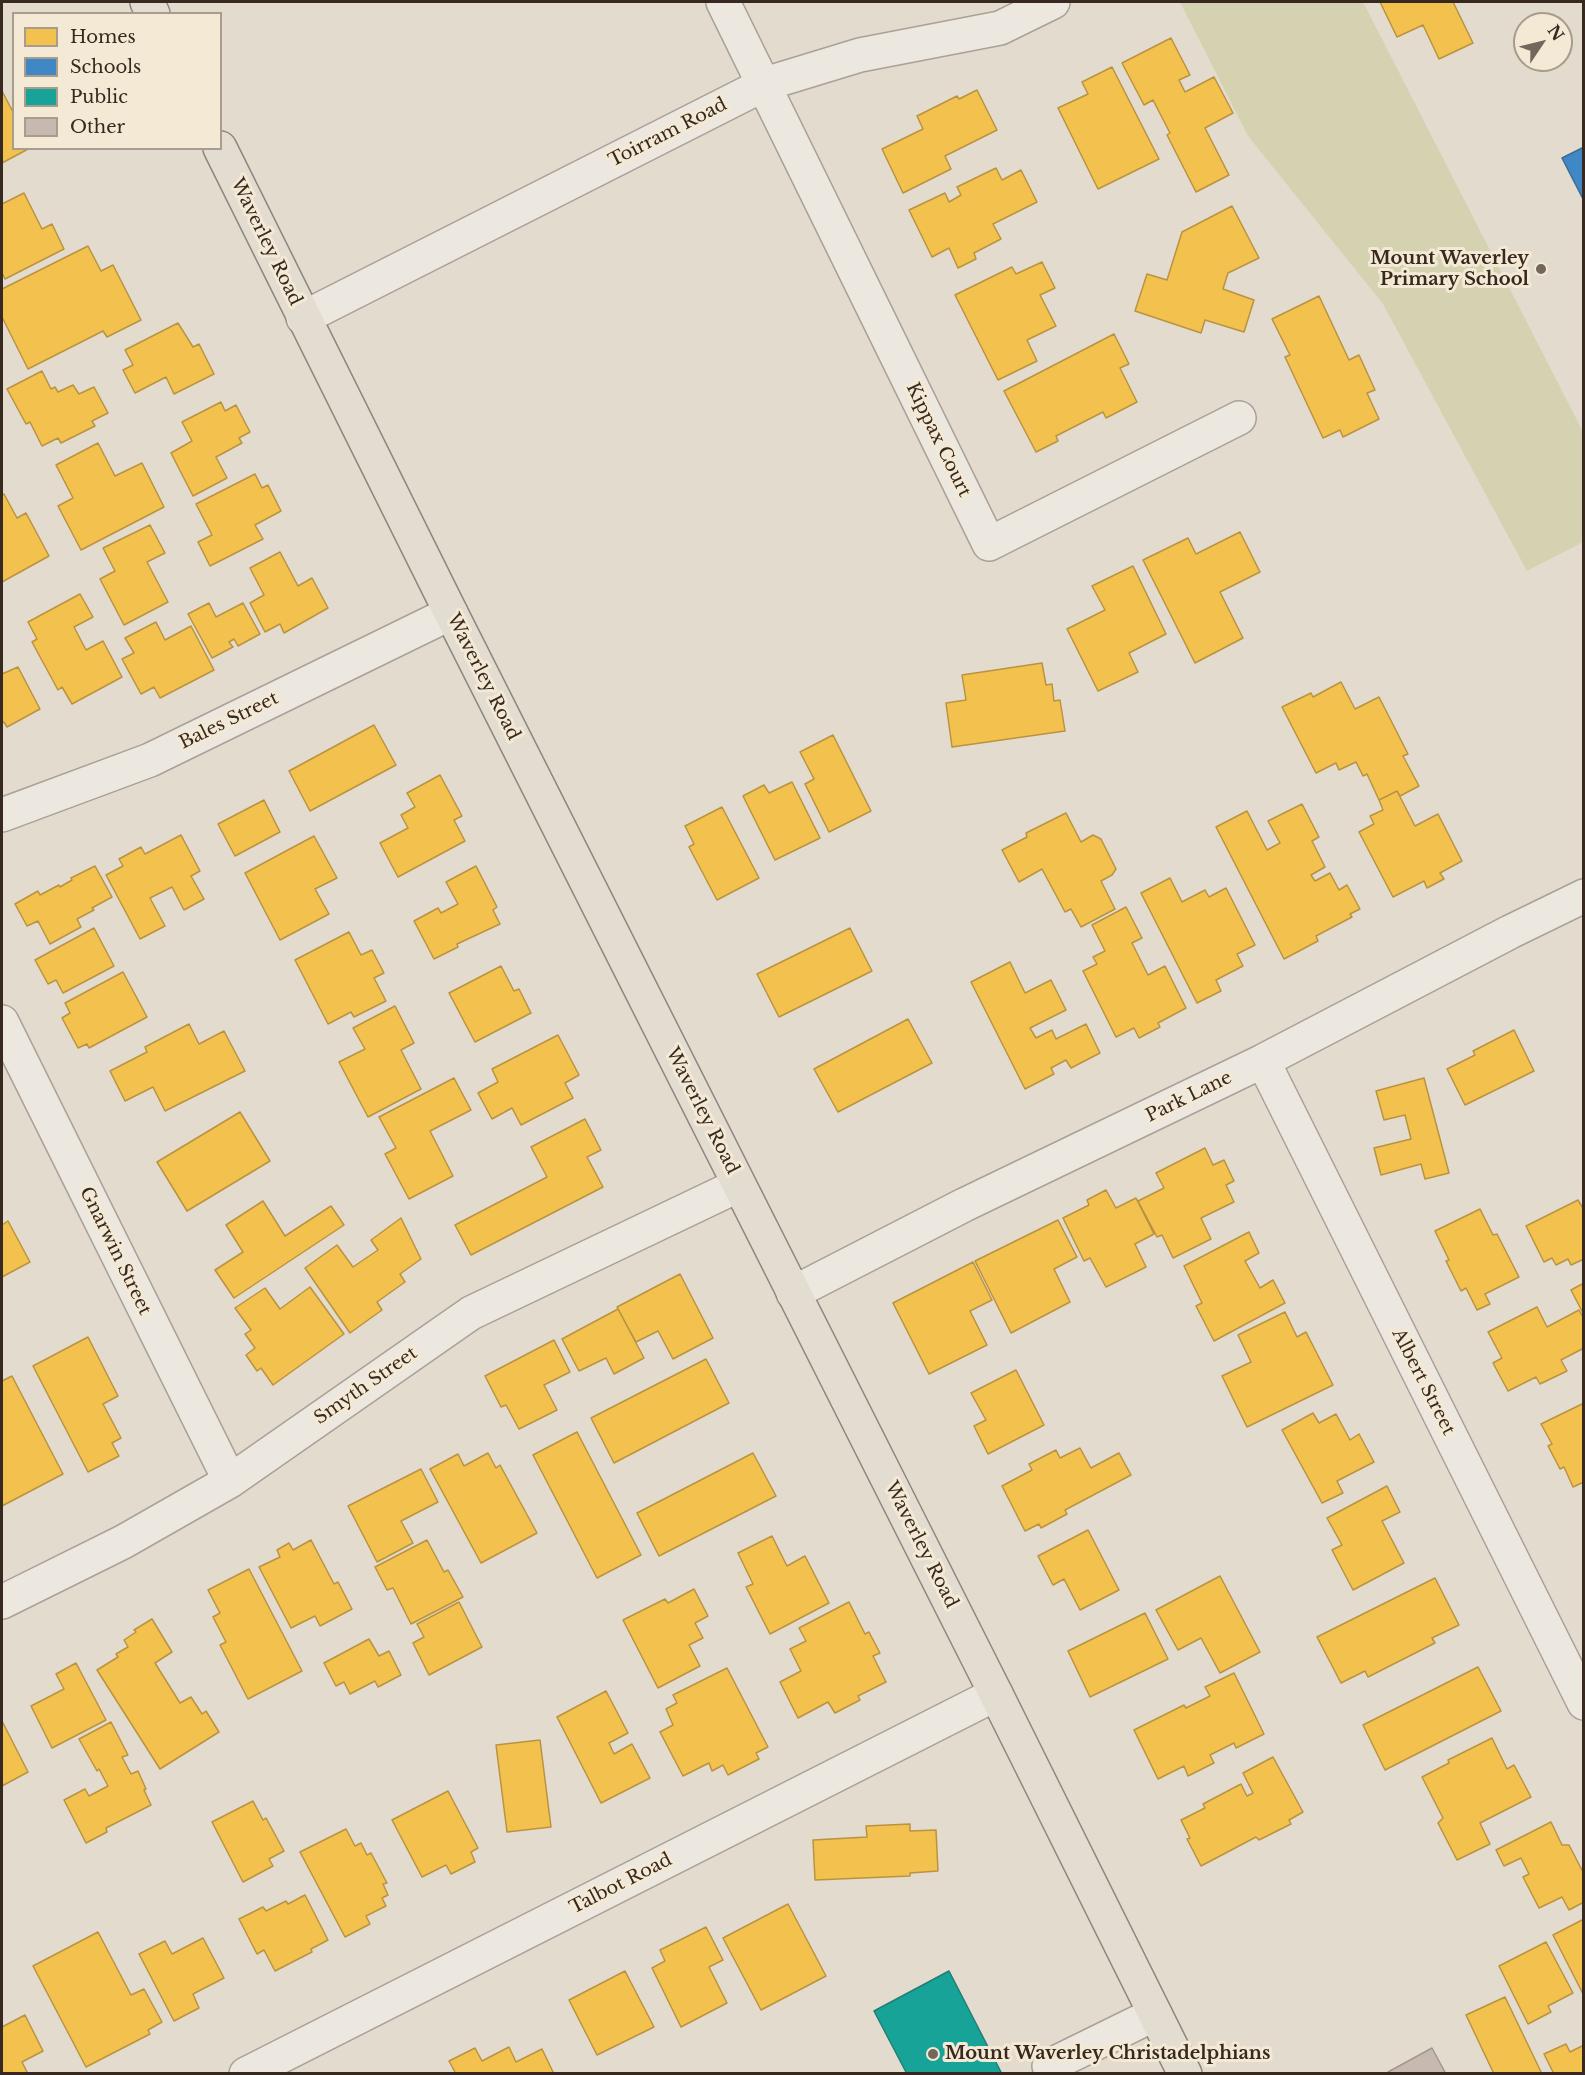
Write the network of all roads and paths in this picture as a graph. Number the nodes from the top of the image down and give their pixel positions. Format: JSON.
{"nodes":[{"id":1,"x":723,"y":2,"type":"edge"},
{"id":2,"x":1053,"y":2,"type":"edge"},
{"id":3,"x":765,"y":84,"type":"junction"},
{"id":4,"x":221,"y":150,"type":"edge"},
{"id":5,"x":303,"y":318,"type":"junction"},
{"id":6,"x":1239,"y":418,"type":"dead end"},
{"id":7,"x":451,"y":613,"type":"junction"},
{"id":8,"x":2,"y":815,"type":"edge"},
{"id":9,"x":1584,"y":896,"type":"edge"},
{"id":10,"x":2,"y":1022,"type":"edge"},
{"id":11,"x":1263,"y":1061,"type":"junction"},
{"id":12,"x":739,"y":1185,"type":"junction"},
{"id":13,"x":793,"y":1293,"type":"junction"},
{"id":14,"x":230,"y":1480,"type":"junction"},
{"id":15,"x":2,"y":1602,"type":"edge"},
{"id":16,"x":996,"y":1694,"type":"junction"},
{"id":17,"x":1584,"y":1703,"type":"edge"},
{"id":18,"x":1155,"y":2014,"type":"junction"},
{"id":19,"x":1049,"y":2066,"type":"dead end"},
{"id":20,"x":263,"y":2070,"type":"edge"},
{"id":21,"x":1185,"y":2073,"type":"edge"}],
"edges":[{"from":1,"to":3,"type":"street"},
{"from":2,"to":3,"type":"street","name":"Toirram Road"},
{"from":3,"to":5,"type":"street","name":"Toirram Road"},
{"from":3,"to":6,"type":"street","name":"Kippax Court"},
{"from":4,"to":5,"type":"main road","name":"Waverley Road"},
{"from":5,"to":7,"type":"main road","name":"Waverley Road"},
{"from":7,"to":8,"type":"street","name":"Bales Street"},
{"from":7,"to":12,"type":"main road","name":"Waverley Road"},
{"from":9,"to":11,"type":"street","name":"Park Lane"},
{"from":10,"to":14,"type":"street","name":"Gnarwin Street"},
{"from":11,"to":13,"type":"street","name":"Park Lane"},
{"from":11,"to":17,"type":"street","name":"Albert Street"},
{"from":12,"to":13,"type":"main road","name":"Waverley Road"},
{"from":12,"to":14,"type":"street","name":"Smyth Street"},
{"from":13,"to":16,"type":"main road","name":"Waverley Road"},
{"from":14,"to":15,"type":"street","name":"Smyth Street"},
{"from":16,"to":18,"type":"main road","name":"Waverley Road"},
{"from":16,"to":20,"type":"street","name":"Talbot Road"},
{"from":18,"to":19,"type":"street"},
{"from":18,"to":21,"type":"main road","name":"Waverley Road"}]}
